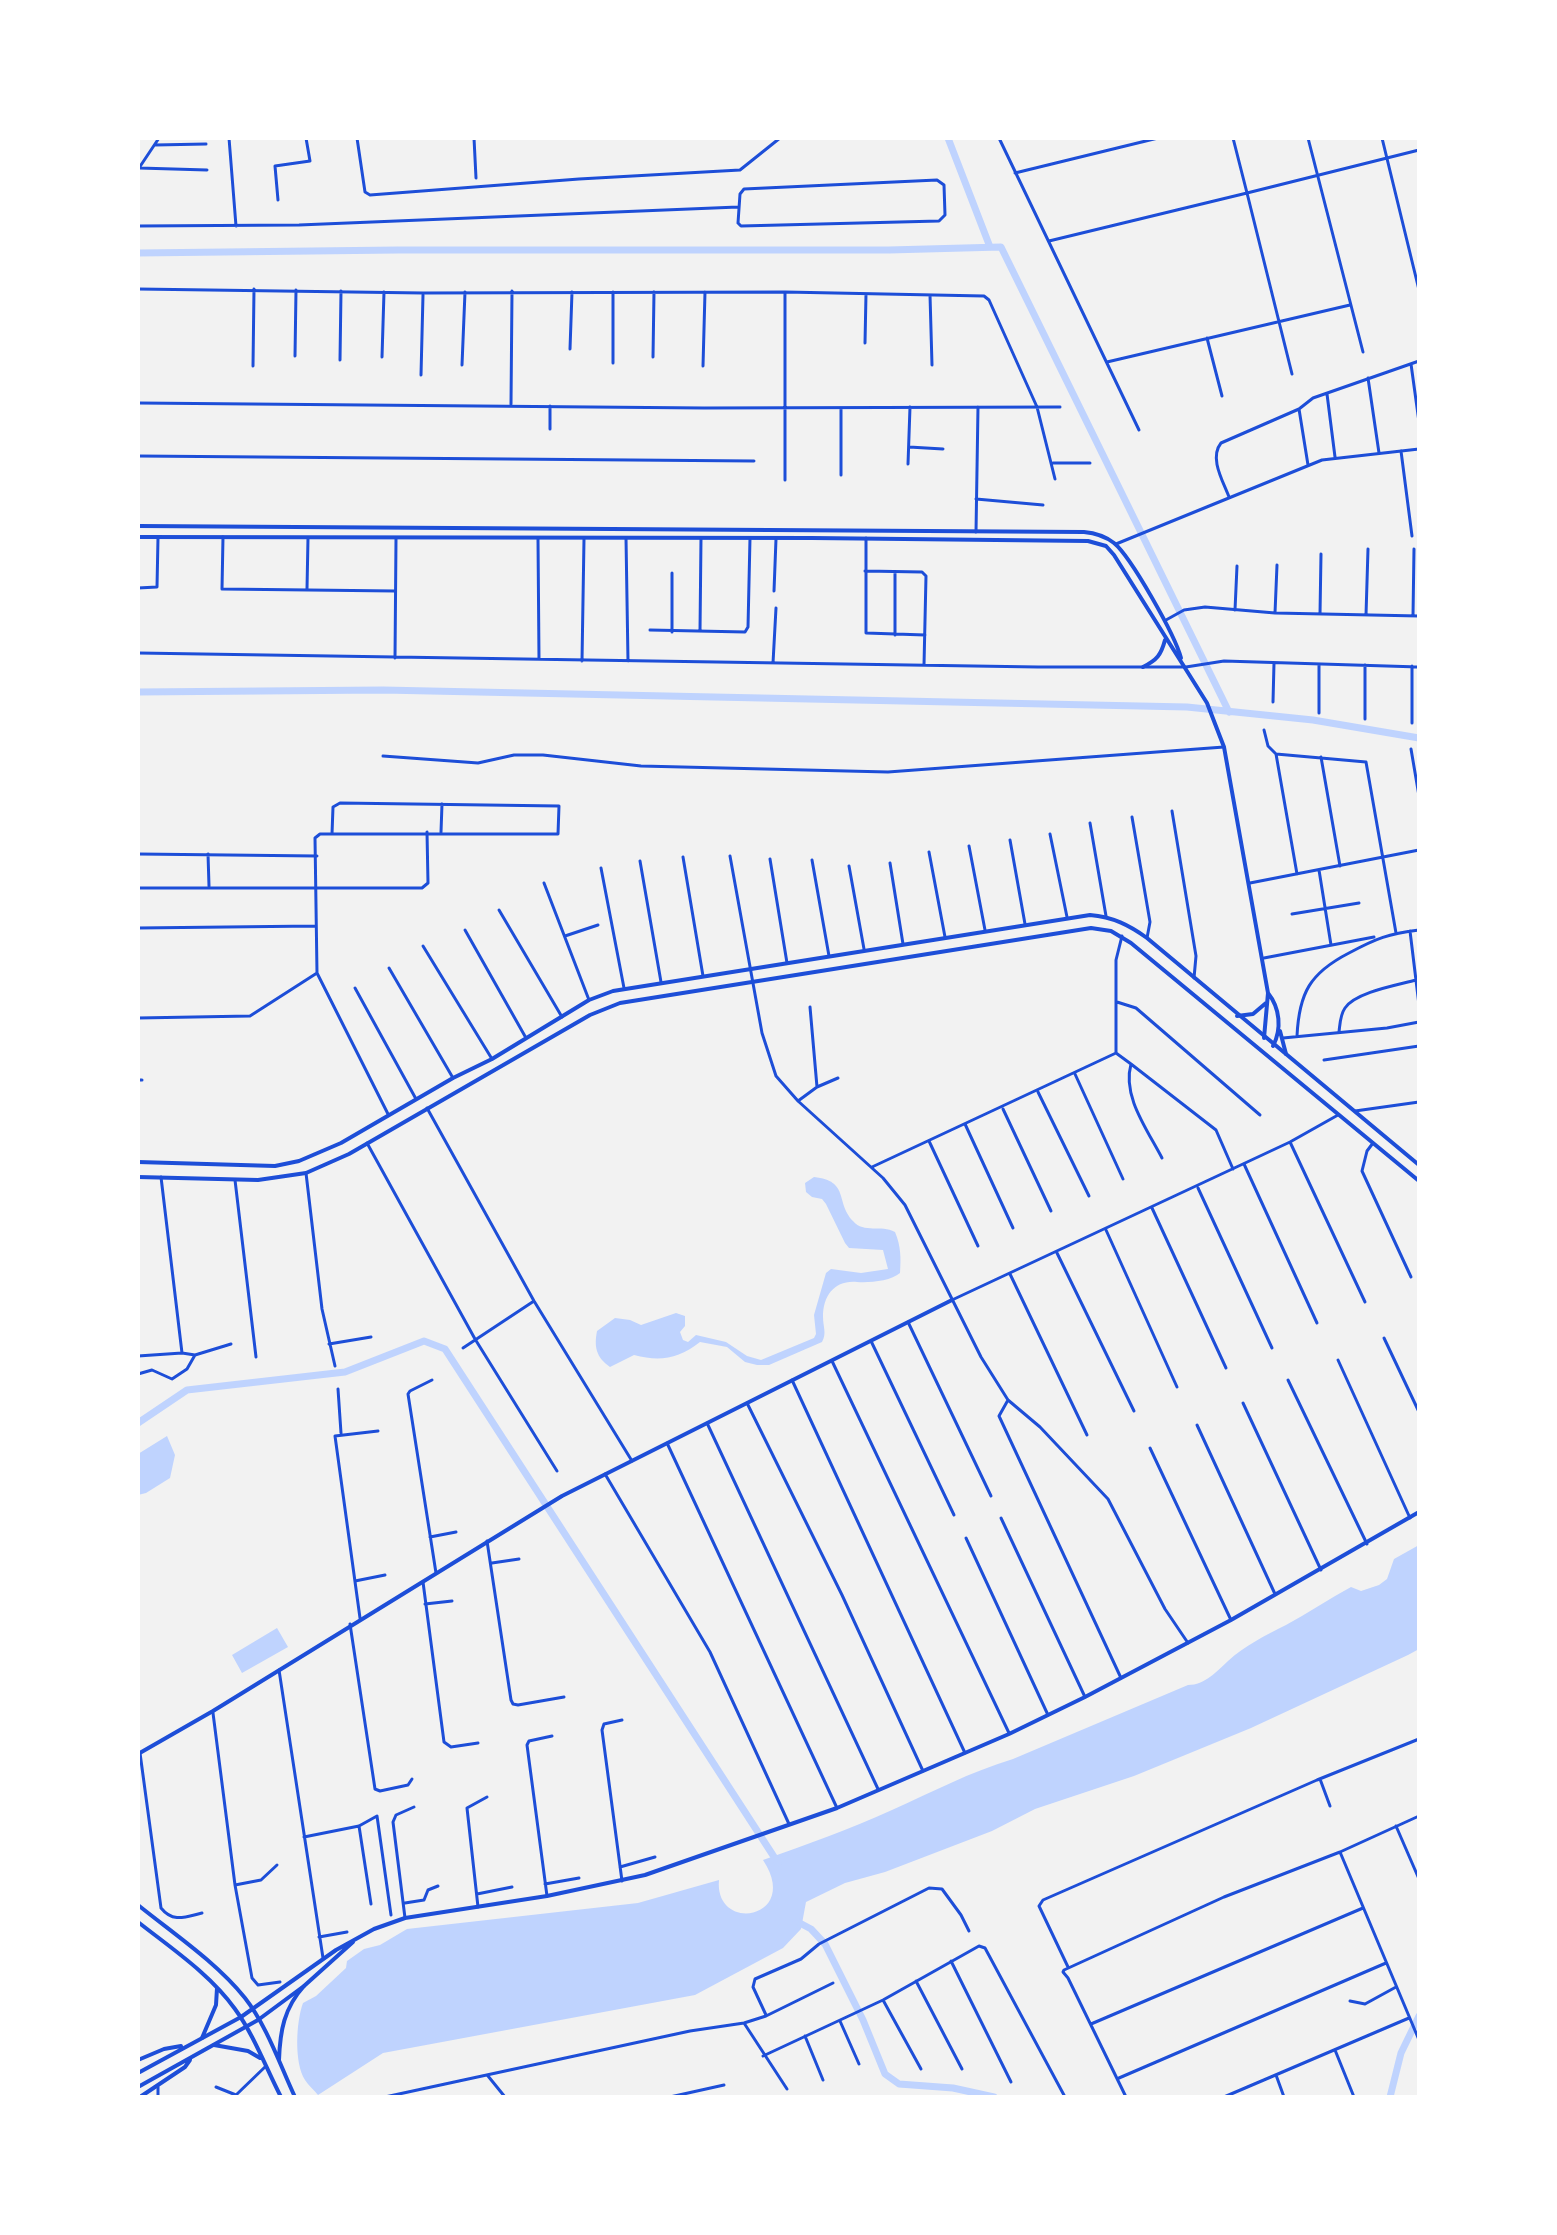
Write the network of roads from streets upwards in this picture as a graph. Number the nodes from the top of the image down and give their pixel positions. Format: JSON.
{"nodes":[{"id":1,"x":159,"y":138,"type":"edge"},
{"id":2,"x":229,"y":138,"type":"edge"},
{"id":3,"x":306,"y":138,"type":"edge"},
{"id":4,"x":357,"y":138,"type":"edge"},
{"id":5,"x":474,"y":138,"type":"edge"},
{"id":6,"x":780,"y":138,"type":"edge"},
{"id":7,"x":999,"y":138,"type":"edge"},
{"id":8,"x":1158,"y":138,"type":"edge"},
{"id":9,"x":1233,"y":138,"type":"edge"},
{"id":10,"x":1308,"y":138,"type":"edge"},
{"id":11,"x":1382,"y":138,"type":"edge"},
{"id":12,"x":206,"y":144,"type":"dead end"},
{"id":13,"x":155,"y":145,"type":"junction"},
{"id":14,"x":1419,"y":150,"type":"edge"},
{"id":15,"x":1387,"y":158,"type":"junction"},
{"id":16,"x":139,"y":166,"type":"edge"},
{"id":17,"x":207,"y":170,"type":"dead end"},
{"id":18,"x":1015,"y":173,"type":"junction"},
{"id":19,"x":1317,"y":175,"type":"junction"},
{"id":20,"x":476,"y":178,"type":"dead end"},
{"id":21,"x":1247,"y":193,"type":"junction"},
{"id":22,"x":278,"y":200,"type":"dead end"},
{"id":23,"x":738,"y":207,"type":"junction"},
{"id":24,"x":138,"y":226,"type":"edge"},
{"id":25,"x":236,"y":226,"type":"junction"},
{"id":26,"x":1049,"y":241,"type":"junction"},
{"id":27,"x":138,"y":289,"type":"edge"},
{"id":28,"x":254,"y":289,"type":"junction"},
{"id":29,"x":296,"y":290,"type":"junction"},
{"id":30,"x":1419,"y":290,"type":"edge"},
{"id":31,"x":341,"y":291,"type":"junction"},
{"id":32,"x":512,"y":291,"type":"junction"},
{"id":33,"x":384,"y":292,"type":"junction"},
{"id":34,"x":465,"y":292,"type":"junction"},
{"id":35,"x":572,"y":292,"type":"junction"},
{"id":36,"x":613,"y":292,"type":"junction"},
{"id":37,"x":654,"y":292,"type":"junction"},
{"id":38,"x":705,"y":292,"type":"junction"},
{"id":39,"x":785,"y":292,"type":"junction"},
{"id":40,"x":423,"y":293,"type":"junction"},
{"id":41,"x":866,"y":294,"type":"junction"},
{"id":42,"x":930,"y":295,"type":"junction"},
{"id":43,"x":1350,"y":305,"type":"junction"},
{"id":44,"x":1279,"y":322,"type":"junction"},
{"id":45,"x":1207,"y":338,"type":"junction"},
{"id":46,"x":865,"y":343,"type":"dead end"},
{"id":47,"x":570,"y":349,"type":"dead end"},
{"id":48,"x":1363,"y":352,"type":"dead end"},
{"id":49,"x":295,"y":356,"type":"dead end"},
{"id":50,"x":382,"y":357,"type":"dead end"},
{"id":51,"x":653,"y":357,"type":"dead end"},
{"id":52,"x":340,"y":360,"type":"dead end"},
{"id":53,"x":1419,"y":361,"type":"edge"},
{"id":54,"x":1107,"y":362,"type":"junction"},
{"id":55,"x":613,"y":363,"type":"dead end"},
{"id":56,"x":1411,"y":364,"type":"junction"},
{"id":57,"x":462,"y":365,"type":"dead end"},
{"id":58,"x":932,"y":365,"type":"dead end"},
{"id":59,"x":253,"y":366,"type":"dead end"},
{"id":60,"x":703,"y":366,"type":"dead end"},
{"id":61,"x":1292,"y":374,"type":"dead end"},
{"id":62,"x":421,"y":375,"type":"dead end"},
{"id":63,"x":1368,"y":378,"type":"junction"},
{"id":64,"x":1327,"y":392,"type":"junction"},
{"id":65,"x":1222,"y":396,"type":"dead end"},
{"id":66,"x":138,"y":403,"type":"edge"},
{"id":67,"x":511,"y":405,"type":"junction"},
{"id":68,"x":550,"y":406,"type":"junction"},
{"id":69,"x":784,"y":406,"type":"junction"},
{"id":70,"x":910,"y":407,"type":"junction"},
{"id":71,"x":978,"y":407,"type":"junction"},
{"id":72,"x":1037,"y":407,"type":"junction"},
{"id":73,"x":1060,"y":407,"type":"dead end"},
{"id":74,"x":841,"y":408,"type":"junction"},
{"id":75,"x":1299,"y":409,"type":"junction"},
{"id":76,"x":1419,"y":422,"type":"edge"},
{"id":77,"x":550,"y":429,"type":"dead end"},
{"id":78,"x":1139,"y":430,"type":"dead end"},
{"id":79,"x":909,"y":447,"type":"junction"},
{"id":80,"x":943,"y":449,"type":"dead end"},
{"id":81,"x":1419,"y":449,"type":"edge"},
{"id":82,"x":1401,"y":451,"type":"junction"},
{"id":83,"x":1379,"y":453,"type":"junction"},
{"id":84,"x":138,"y":456,"type":"edge"},
{"id":85,"x":1335,"y":457,"type":"junction"},
{"id":86,"x":754,"y":461,"type":"dead end"},
{"id":87,"x":1052,"y":463,"type":"junction"},
{"id":88,"x":1090,"y":463,"type":"dead end"},
{"id":89,"x":908,"y":464,"type":"dead end"},
{"id":90,"x":1308,"y":465,"type":"junction"},
{"id":91,"x":841,"y":475,"type":"dead end"},
{"id":92,"x":1055,"y":479,"type":"dead end"},
{"id":93,"x":785,"y":480,"type":"dead end"},
{"id":94,"x":1229,"y":497,"type":"junction"},
{"id":95,"x":976,"y":499,"type":"junction"},
{"id":96,"x":1043,"y":505,"type":"dead end"},
{"id":97,"x":138,"y":526,"type":"edge"},
{"id":98,"x":223,"y":526,"type":"junction"},
{"id":99,"x":395,"y":529,"type":"junction"},
{"id":100,"x":701,"y":529,"type":"junction"},
{"id":101,"x":866,"y":530,"type":"junction"},
{"id":102,"x":900,"y":531,"type":"junction"},
{"id":103,"x":976,"y":532,"type":"junction"},
{"id":104,"x":1412,"y":536,"type":"dead end"},
{"id":105,"x":138,"y":537,"type":"edge"},
{"id":106,"x":158,"y":537,"type":"junction"},
{"id":107,"x":223,"y":537,"type":"junction"},
{"id":108,"x":308,"y":538,"type":"junction"},
{"id":109,"x":626,"y":538,"type":"junction"},
{"id":110,"x":701,"y":538,"type":"junction"},
{"id":111,"x":750,"y":538,"type":"junction"},
{"id":112,"x":776,"y":538,"type":"junction"},
{"id":113,"x":866,"y":538,"type":"junction"},
{"id":114,"x":396,"y":539,"type":"junction"},
{"id":115,"x":538,"y":539,"type":"junction"},
{"id":116,"x":584,"y":539,"type":"junction"},
{"id":117,"x":900,"y":539,"type":"junction"},
{"id":118,"x":1115,"y":544,"type":"junction"},
{"id":119,"x":1108,"y":549,"type":"junction"},
{"id":120,"x":1368,"y":549,"type":"dead end"},
{"id":121,"x":1414,"y":549,"type":"dead end"},
{"id":122,"x":1321,"y":554,"type":"dead end"},
{"id":123,"x":1277,"y":565,"type":"dead end"},
{"id":124,"x":1237,"y":566,"type":"dead end"},
{"id":125,"x":865,"y":571,"type":"junction"},
{"id":126,"x":895,"y":572,"type":"junction"},
{"id":127,"x":672,"y":573,"type":"dead end"},
{"id":128,"x":138,"y":588,"type":"edge"},
{"id":129,"x":307,"y":589,"type":"junction"},
{"id":130,"x":395,"y":591,"type":"junction"},
{"id":131,"x":774,"y":591,"type":"dead end"},
{"id":132,"x":776,"y":608,"type":"dead end"},
{"id":133,"x":1235,"y":610,"type":"junction"},
{"id":134,"x":1275,"y":613,"type":"junction"},
{"id":135,"x":1320,"y":614,"type":"junction"},
{"id":136,"x":1366,"y":615,"type":"junction"},
{"id":137,"x":1413,"y":616,"type":"junction"},
{"id":138,"x":1419,"y":616,"type":"edge"},
{"id":139,"x":1164,"y":621,"type":"junction"},
{"id":140,"x":1156,"y":625,"type":"junction"},
{"id":141,"x":650,"y":630,"type":"dead end"},
{"id":142,"x":672,"y":632,"type":"junction"},
{"id":143,"x":700,"y":632,"type":"junction"},
{"id":144,"x":895,"y":635,"type":"junction"},
{"id":145,"x":925,"y":635,"type":"junction"},
{"id":146,"x":1165,"y":640,"type":"junction"},
{"id":147,"x":138,"y":653,"type":"edge"},
{"id":148,"x":395,"y":658,"type":"junction"},
{"id":149,"x":539,"y":659,"type":"junction"},
{"id":150,"x":1181,"y":660,"type":"junction"},
{"id":151,"x":582,"y":661,"type":"junction"},
{"id":152,"x":628,"y":661,"type":"junction"},
{"id":153,"x":773,"y":663,"type":"junction"},
{"id":154,"x":1274,"y":663,"type":"junction"},
{"id":155,"x":1319,"y":664,"type":"junction"},
{"id":156,"x":924,"y":665,"type":"junction"},
{"id":157,"x":1365,"y":665,"type":"junction"},
{"id":158,"x":1412,"y":666,"type":"junction"},
{"id":159,"x":1143,"y":667,"type":"junction"},
{"id":160,"x":1186,"y":667,"type":"junction"},
{"id":161,"x":1419,"y":667,"type":"edge"},
{"id":162,"x":1273,"y":702,"type":"dead end"},
{"id":163,"x":1319,"y":713,"type":"dead end"},
{"id":164,"x":1365,"y":719,"type":"dead end"},
{"id":165,"x":1412,"y":723,"type":"dead end"},
{"id":166,"x":1264,"y":730,"type":"dead end"},
{"id":167,"x":1224,"y":747,"type":"junction"},
{"id":168,"x":1411,"y":749,"type":"dead end"},
{"id":169,"x":1276,"y":754,"type":"junction"},
{"id":170,"x":383,"y":756,"type":"dead end"},
{"id":171,"x":1321,"y":757,"type":"junction"},
{"id":172,"x":1419,"y":796,"type":"edge"},
{"id":173,"x":442,"y":804,"type":"junction"},
{"id":174,"x":1172,"y":811,"type":"dead end"},
{"id":175,"x":1132,"y":817,"type":"dead end"},
{"id":176,"x":1090,"y":823,"type":"dead end"},
{"id":177,"x":427,"y":832,"type":"junction"},
{"id":178,"x":441,"y":833,"type":"junction"},
{"id":179,"x":332,"y":834,"type":"junction"},
{"id":180,"x":1050,"y":834,"type":"dead end"},
{"id":181,"x":1010,"y":840,"type":"dead end"},
{"id":182,"x":969,"y":846,"type":"dead end"},
{"id":183,"x":1419,"y":850,"type":"edge"},
{"id":184,"x":929,"y":852,"type":"dead end"},
{"id":185,"x":138,"y":854,"type":"edge"},
{"id":186,"x":208,"y":854,"type":"junction"},
{"id":187,"x":317,"y":856,"type":"junction"},
{"id":188,"x":730,"y":856,"type":"dead end"},
{"id":189,"x":1384,"y":856,"type":"junction"},
{"id":190,"x":683,"y":857,"type":"dead end"},
{"id":191,"x":770,"y":859,"type":"dead end"},
{"id":192,"x":812,"y":860,"type":"dead end"},
{"id":193,"x":640,"y":861,"type":"dead end"},
{"id":194,"x":890,"y":863,"type":"dead end"},
{"id":195,"x":849,"y":866,"type":"dead end"},
{"id":196,"x":1340,"y":866,"type":"junction"},
{"id":197,"x":601,"y":868,"type":"dead end"},
{"id":198,"x":1319,"y":870,"type":"junction"},
{"id":199,"x":1297,"y":874,"type":"junction"},
{"id":200,"x":544,"y":883,"type":"dead end"},
{"id":201,"x":1250,"y":883,"type":"junction"},
{"id":202,"x":138,"y":888,"type":"edge"},
{"id":203,"x":209,"y":888,"type":"junction"},
{"id":204,"x":318,"y":890,"type":"junction"},
{"id":205,"x":1359,"y":903,"type":"dead end"},
{"id":206,"x":1325,"y":909,"type":"junction"},
{"id":207,"x":499,"y":910,"type":"dead end"},
{"id":208,"x":1292,"y":914,"type":"dead end"},
{"id":209,"x":1106,"y":916,"type":"junction"},
{"id":210,"x":1067,"y":917,"type":"junction"},
{"id":211,"x":1025,"y":924,"type":"junction"},
{"id":212,"x":598,"y":925,"type":"dead end"},
{"id":213,"x":315,"y":926,"type":"junction"},
{"id":214,"x":138,"y":928,"type":"edge"},
{"id":215,"x":465,"y":930,"type":"dead end"},
{"id":216,"x":985,"y":930,"type":"junction"},
{"id":217,"x":1419,"y":930,"type":"edge"},
{"id":218,"x":1410,"y":931,"type":"junction"},
{"id":219,"x":1396,"y":933,"type":"junction"},
{"id":220,"x":565,"y":936,"type":"junction"},
{"id":221,"x":1122,"y":936,"type":"junction"},
{"id":222,"x":1378,"y":936,"type":"junction"},
{"id":223,"x":945,"y":937,"type":"junction"},
{"id":224,"x":1147,"y":938,"type":"junction"},
{"id":225,"x":903,"y":944,"type":"junction"},
{"id":226,"x":1331,"y":945,"type":"junction"},
{"id":227,"x":423,"y":946,"type":"dead end"},
{"id":228,"x":864,"y":949,"type":"junction"},
{"id":229,"x":829,"y":956,"type":"junction"},
{"id":230,"x":1264,"y":958,"type":"junction"},
{"id":231,"x":787,"y":963,"type":"junction"},
{"id":232,"x":389,"y":968,"type":"dead end"},
{"id":233,"x":748,"y":969,"type":"junction"},
{"id":234,"x":317,"y":973,"type":"junction"},
{"id":235,"x":703,"y":976,"type":"junction"},
{"id":236,"x":1417,"y":977,"type":"edge"},
{"id":237,"x":1194,"y":978,"type":"junction"},
{"id":238,"x":752,"y":981,"type":"junction"},
{"id":239,"x":661,"y":982,"type":"junction"},
{"id":240,"x":355,"y":988,"type":"dead end"},
{"id":241,"x":624,"y":988,"type":"junction"},
{"id":242,"x":1268,"y":993,"type":"junction"},
{"id":243,"x":589,"y":1000,"type":"junction"},
{"id":244,"x":1115,"y":1001,"type":"junction"},
{"id":245,"x":1266,"y":1003,"type":"junction"},
{"id":246,"x":1419,"y":1005,"type":"edge"},
{"id":247,"x":810,"y":1007,"type":"dead end"},
{"id":248,"x":1237,"y":1016,"type":"junction"},
{"id":249,"x":562,"y":1017,"type":"junction"},
{"id":250,"x":138,"y":1018,"type":"edge"},
{"id":251,"x":1419,"y":1022,"type":"edge"},
{"id":252,"x":1279,"y":1029,"type":"junction"},
{"id":253,"x":1339,"y":1032,"type":"junction"},
{"id":254,"x":1297,"y":1036,"type":"junction"},
{"id":255,"x":526,"y":1038,"type":"junction"},
{"id":256,"x":1264,"y":1038,"type":"junction"},
{"id":257,"x":1283,"y":1038,"type":"junction"},
{"id":258,"x":1273,"y":1046,"type":"junction"},
{"id":259,"x":1419,"y":1046,"type":"edge"},
{"id":260,"x":1257,"y":1047,"type":"junction"},
{"id":261,"x":1116,"y":1053,"type":"junction"},
{"id":262,"x":1266,"y":1055,"type":"junction"},
{"id":263,"x":1286,"y":1056,"type":"junction"},
{"id":264,"x":492,"y":1059,"type":"junction"},
{"id":265,"x":1324,"y":1060,"type":"dead end"},
{"id":266,"x":1131,"y":1064,"type":"junction"},
{"id":267,"x":1075,"y":1074,"type":"junction"},
{"id":268,"x":453,"y":1078,"type":"junction"},
{"id":269,"x":838,"y":1078,"type":"dead end"},
{"id":270,"x":817,"y":1087,"type":"junction"},
{"id":271,"x":1038,"y":1091,"type":"junction"},
{"id":272,"x":416,"y":1099,"type":"junction"},
{"id":273,"x":798,"y":1101,"type":"junction"},
{"id":274,"x":1419,"y":1102,"type":"edge"},
{"id":275,"x":1002,"y":1107,"type":"junction"},
{"id":276,"x":427,"y":1108,"type":"junction"},
{"id":277,"x":1353,"y":1111,"type":"junction"},
{"id":278,"x":388,"y":1114,"type":"junction"},
{"id":279,"x":1260,"y":1115,"type":"dead end"},
{"id":280,"x":1339,"y":1115,"type":"junction"},
{"id":281,"x":965,"y":1124,"type":"junction"},
{"id":282,"x":929,"y":1140,"type":"junction"},
{"id":283,"x":1290,"y":1142,"type":"junction"},
{"id":284,"x":367,"y":1143,"type":"junction"},
{"id":285,"x":1373,"y":1143,"type":"junction"},
{"id":286,"x":1162,"y":1158,"type":"dead end"},
{"id":287,"x":138,"y":1162,"type":"edge"},
{"id":288,"x":1244,"y":1164,"type":"junction"},
{"id":289,"x":1419,"y":1165,"type":"edge"},
{"id":290,"x":872,"y":1167,"type":"junction"},
{"id":291,"x":1233,"y":1169,"type":"junction"},
{"id":292,"x":306,"y":1173,"type":"junction"},
{"id":293,"x":138,"y":1177,"type":"edge"},
{"id":294,"x":161,"y":1177,"type":"junction"},
{"id":295,"x":1123,"y":1179,"type":"dead end"},
{"id":296,"x":235,"y":1180,"type":"junction"},
{"id":297,"x":1419,"y":1181,"type":"edge"},
{"id":298,"x":1197,"y":1187,"type":"junction"},
{"id":299,"x":1089,"y":1196,"type":"dead end"},
{"id":300,"x":1152,"y":1208,"type":"junction"},
{"id":301,"x":1051,"y":1211,"type":"dead end"},
{"id":302,"x":1013,"y":1228,"type":"dead end"},
{"id":303,"x":1106,"y":1229,"type":"junction"},
{"id":304,"x":978,"y":1246,"type":"dead end"},
{"id":305,"x":1056,"y":1252,"type":"junction"},
{"id":306,"x":1010,"y":1274,"type":"junction"},
{"id":307,"x":1411,"y":1277,"type":"dead end"},
{"id":308,"x":952,"y":1300,"type":"junction"},
{"id":309,"x":534,"y":1301,"type":"junction"},
{"id":310,"x":1365,"y":1302,"type":"dead end"},
{"id":311,"x":908,"y":1322,"type":"junction"},
{"id":312,"x":1317,"y":1323,"type":"dead end"},
{"id":313,"x":371,"y":1337,"type":"dead end"},
{"id":314,"x":1384,"y":1338,"type":"dead end"},
{"id":315,"x":475,"y":1339,"type":"junction"},
{"id":316,"x":871,"y":1341,"type":"junction"},
{"id":317,"x":231,"y":1344,"type":"dead end"},
{"id":318,"x":329,"y":1344,"type":"junction"},
{"id":319,"x":463,"y":1348,"type":"dead end"},
{"id":320,"x":1272,"y":1348,"type":"dead end"},
{"id":321,"x":182,"y":1353,"type":"junction"},
{"id":322,"x":195,"y":1355,"type":"junction"},
{"id":323,"x":138,"y":1356,"type":"edge"},
{"id":324,"x":256,"y":1357,"type":"dead end"},
{"id":325,"x":1338,"y":1360,"type":"dead end"},
{"id":326,"x":832,"y":1361,"type":"junction"},
{"id":327,"x":335,"y":1366,"type":"dead end"},
{"id":328,"x":1226,"y":1368,"type":"dead end"},
{"id":329,"x":138,"y":1374,"type":"edge"},
{"id":330,"x":432,"y":1380,"type":"dead end"},
{"id":331,"x":792,"y":1380,"type":"junction"},
{"id":332,"x":1288,"y":1380,"type":"dead end"},
{"id":333,"x":1177,"y":1387,"type":"dead end"},
{"id":334,"x":338,"y":1389,"type":"dead end"},
{"id":335,"x":1008,"y":1400,"type":"junction"},
{"id":336,"x":747,"y":1403,"type":"junction"},
{"id":337,"x":1243,"y":1403,"type":"dead end"},
{"id":338,"x":1134,"y":1411,"type":"dead end"},
{"id":339,"x":1419,"y":1412,"type":"edge"},
{"id":340,"x":707,"y":1423,"type":"junction"},
{"id":341,"x":1197,"y":1425,"type":"dead end"},
{"id":342,"x":378,"y":1431,"type":"dead end"},
{"id":343,"x":341,"y":1433,"type":"junction"},
{"id":344,"x":1087,"y":1435,"type":"dead end"},
{"id":345,"x":667,"y":1443,"type":"junction"},
{"id":346,"x":1150,"y":1448,"type":"dead end"},
{"id":347,"x":632,"y":1461,"type":"junction"},
{"id":348,"x":557,"y":1471,"type":"dead end"},
{"id":349,"x":605,"y":1474,"type":"junction"},
{"id":350,"x":991,"y":1496,"type":"dead end"},
{"id":351,"x":1419,"y":1512,"type":"edge"},
{"id":352,"x":954,"y":1515,"type":"dead end"},
{"id":353,"x":1001,"y":1518,"type":"dead end"},
{"id":354,"x":1410,"y":1518,"type":"junction"},
{"id":355,"x":456,"y":1532,"type":"dead end"},
{"id":356,"x":430,"y":1537,"type":"junction"},
{"id":357,"x":966,"y":1538,"type":"dead end"},
{"id":358,"x":487,"y":1541,"type":"junction"},
{"id":359,"x":1367,"y":1544,"type":"junction"},
{"id":360,"x":519,"y":1559,"type":"dead end"},
{"id":361,"x":492,"y":1563,"type":"junction"},
{"id":362,"x":1321,"y":1570,"type":"junction"},
{"id":363,"x":436,"y":1573,"type":"junction"},
{"id":364,"x":385,"y":1575,"type":"dead end"},
{"id":365,"x":355,"y":1581,"type":"junction"},
{"id":366,"x":423,"y":1582,"type":"junction"},
{"id":367,"x":1275,"y":1594,"type":"junction"},
{"id":368,"x":452,"y":1601,"type":"dead end"},
{"id":369,"x":425,"y":1604,"type":"junction"},
{"id":370,"x":360,"y":1618,"type":"junction"},
{"id":371,"x":1231,"y":1620,"type":"junction"},
{"id":372,"x":350,"y":1624,"type":"junction"},
{"id":373,"x":1188,"y":1643,"type":"junction"},
{"id":374,"x":279,"y":1670,"type":"junction"},
{"id":375,"x":1121,"y":1678,"type":"junction"},
{"id":376,"x":564,"y":1697,"type":"dead end"},
{"id":377,"x":1085,"y":1697,"type":"junction"},
{"id":378,"x":213,"y":1711,"type":"junction"},
{"id":379,"x":1048,"y":1715,"type":"junction"},
{"id":380,"x":622,"y":1720,"type":"dead end"},
{"id":381,"x":1009,"y":1734,"type":"junction"},
{"id":382,"x":552,"y":1736,"type":"dead end"},
{"id":383,"x":1419,"y":1739,"type":"edge"},
{"id":384,"x":478,"y":1743,"type":"dead end"},
{"id":385,"x":965,"y":1753,"type":"junction"},
{"id":386,"x":139,"y":1754,"type":"edge"},
{"id":387,"x":923,"y":1771,"type":"junction"},
{"id":388,"x":412,"y":1779,"type":"dead end"},
{"id":389,"x":1320,"y":1779,"type":"junction"},
{"id":390,"x":879,"y":1790,"type":"junction"},
{"id":391,"x":487,"y":1797,"type":"dead end"},
{"id":392,"x":1330,"y":1806,"type":"dead end"},
{"id":393,"x":414,"y":1807,"type":"dead end"},
{"id":394,"x":837,"y":1808,"type":"junction"},
{"id":395,"x":1419,"y":1816,"type":"edge"},
{"id":396,"x":359,"y":1826,"type":"junction"},
{"id":397,"x":790,"y":1826,"type":"junction"},
{"id":398,"x":1396,"y":1826,"type":"junction"},
{"id":399,"x":303,"y":1837,"type":"junction"},
{"id":400,"x":1340,"y":1852,"type":"junction"},
{"id":401,"x":655,"y":1857,"type":"dead end"},
{"id":402,"x":277,"y":1865,"type":"dead end"},
{"id":403,"x":620,"y":1867,"type":"junction"},
{"id":404,"x":579,"y":1878,"type":"dead end"},
{"id":405,"x":1419,"y":1879,"type":"edge"},
{"id":406,"x":622,"y":1881,"type":"junction"},
{"id":407,"x":545,"y":1884,"type":"junction"},
{"id":408,"x":235,"y":1885,"type":"junction"},
{"id":409,"x":438,"y":1886,"type":"dead end"},
{"id":410,"x":512,"y":1887,"type":"dead end"},
{"id":411,"x":476,"y":1894,"type":"junction"},
{"id":412,"x":547,"y":1896,"type":"junction"},
{"id":413,"x":405,"y":1903,"type":"junction"},
{"id":414,"x":371,"y":1904,"type":"dead end"},
{"id":415,"x":138,"y":1905,"type":"edge"},
{"id":416,"x":478,"y":1907,"type":"junction"},
{"id":417,"x":1363,"y":1908,"type":"junction"},
{"id":418,"x":202,"y":1913,"type":"dead end"},
{"id":419,"x":391,"y":1915,"type":"dead end"},
{"id":420,"x":405,"y":1918,"type":"junction"},
{"id":421,"x":138,"y":1922,"type":"edge"},
{"id":422,"x":969,"y":1931,"type":"dead end"},
{"id":423,"x":347,"y":1932,"type":"dead end"},
{"id":424,"x":319,"y":1937,"type":"junction"},
{"id":425,"x":358,"y":1938,"type":"junction"},
{"id":426,"x":323,"y":1958,"type":"junction"},
{"id":427,"x":951,"y":1961,"type":"junction"},
{"id":428,"x":1386,"y":1963,"type":"junction"},
{"id":429,"x":1068,"y":1968,"type":"junction"},
{"id":430,"x":916,"y":1981,"type":"junction"},
{"id":431,"x":280,"y":1982,"type":"dead end"},
{"id":432,"x":833,"y":1983,"type":"dead end"},
{"id":433,"x":304,"y":1986,"type":"junction"},
{"id":434,"x":1396,"y":1987,"type":"junction"},
{"id":435,"x":217,"y":1988,"type":"junction"},
{"id":436,"x":883,"y":2000,"type":"junction"},
{"id":437,"x":1350,"y":2001,"type":"dead end"},
{"id":438,"x":253,"y":2009,"type":"junction"},
{"id":439,"x":766,"y":2016,"type":"junction"},
{"id":440,"x":241,"y":2017,"type":"junction"},
{"id":441,"x":258,"y":2020,"type":"junction"},
{"id":442,"x":1410,"y":2020,"type":"junction"},
{"id":443,"x":840,"y":2021,"type":"junction"},
{"id":444,"x":744,"y":2023,"type":"junction"},
{"id":445,"x":1091,"y":2024,"type":"junction"},
{"id":446,"x":247,"y":2027,"type":"junction"},
{"id":447,"x":805,"y":2036,"type":"junction"},
{"id":448,"x":202,"y":2038,"type":"junction"},
{"id":449,"x":1419,"y":2040,"type":"edge"},
{"id":450,"x":187,"y":2045,"type":"junction"},
{"id":451,"x":214,"y":2045,"type":"junction"},
{"id":452,"x":1335,"y":2050,"type":"junction"},
{"id":453,"x":763,"y":2056,"type":"junction"},
{"id":454,"x":191,"y":2058,"type":"junction"},
{"id":455,"x":262,"y":2059,"type":"junction"},
{"id":456,"x":138,"y":2060,"type":"edge"},
{"id":457,"x":278,"y":2062,"type":"junction"},
{"id":458,"x":859,"y":2064,"type":"dead end"},
{"id":459,"x":266,"y":2066,"type":"junction"},
{"id":460,"x":921,"y":2069,"type":"dead end"},
{"id":461,"x":962,"y":2069,"type":"dead end"},
{"id":462,"x":138,"y":2073,"type":"edge"},
{"id":463,"x":1276,"y":2075,"type":"junction"},
{"id":464,"x":488,"y":2076,"type":"junction"},
{"id":465,"x":1119,"y":2078,"type":"junction"},
{"id":466,"x":823,"y":2080,"type":"dead end"},
{"id":467,"x":1011,"y":2082,"type":"dead end"},
{"id":468,"x":724,"y":2085,"type":"dead end"},
{"id":469,"x":138,"y":2087,"type":"edge"},
{"id":470,"x":158,"y":2087,"type":"junction"},
{"id":471,"x":216,"y":2087,"type":"dead end"},
{"id":472,"x":787,"y":2089,"type":"dead end"},
{"id":473,"x":140,"y":2097,"type":"edge"},
{"id":474,"x":158,"y":2097,"type":"edge"},
{"id":475,"x":281,"y":2097,"type":"edge"},
{"id":476,"x":295,"y":2097,"type":"edge"},
{"id":477,"x":385,"y":2097,"type":"edge"},
{"id":478,"x":505,"y":2097,"type":"edge"},
{"id":479,"x":670,"y":2097,"type":"edge"},
{"id":480,"x":1065,"y":2097,"type":"edge"},
{"id":481,"x":1126,"y":2097,"type":"edge"},
{"id":482,"x":1224,"y":2097,"type":"edge"},
{"id":483,"x":1284,"y":2097,"type":"edge"},
{"id":484,"x":1354,"y":2097,"type":"edge"}],
"edges":[{"from":1,"to":13,"type":"street"},
{"from":2,"to":25,"type":"street"},
{"from":3,"to":22,"type":"street"},
{"from":4,"to":6,"type":"street"},
{"from":5,"to":20,"type":"street"},
{"from":7,"to":18,"type":"street"},
{"from":8,"to":18,"type":"street"},
{"from":9,"to":21,"type":"street"},
{"from":10,"to":19,"type":"street"},
{"from":11,"to":15,"type":"street"},
{"from":12,"to":13,"type":"street"},
{"from":13,"to":16,"type":"street"},
{"from":14,"to":15,"type":"street"},
{"from":15,"to":19,"type":"street"},
{"from":15,"to":30,"type":"street"},
{"from":16,"to":17,"type":"street"},
{"from":18,"to":26,"type":"street"},
{"from":19,"to":21,"type":"street"},
{"from":19,"to":43,"type":"street"},
{"from":21,"to":26,"type":"street"},
{"from":21,"to":44,"type":"street"},
{"from":23,"to":23,"type":"street"},
{"from":23,"to":25,"type":"street"},
{"from":24,"to":25,"type":"street"},
{"from":26,"to":54,"type":"street"},
{"from":27,"to":28,"type":"street"},
{"from":28,"to":29,"type":"street"},
{"from":28,"to":59,"type":"street"},
{"from":29,"to":31,"type":"street"},
{"from":29,"to":49,"type":"street"},
{"from":31,"to":33,"type":"street"},
{"from":31,"to":52,"type":"street"},
{"from":32,"to":34,"type":"street"},
{"from":32,"to":35,"type":"street"},
{"from":32,"to":67,"type":"street"},
{"from":33,"to":40,"type":"street"},
{"from":33,"to":50,"type":"street"},
{"from":34,"to":40,"type":"street"},
{"from":34,"to":57,"type":"street"},
{"from":35,"to":36,"type":"street"},
{"from":35,"to":47,"type":"street"},
{"from":36,"to":37,"type":"street"},
{"from":36,"to":55,"type":"street"},
{"from":37,"to":38,"type":"street"},
{"from":37,"to":51,"type":"street"},
{"from":38,"to":39,"type":"street"},
{"from":38,"to":60,"type":"street"},
{"from":39,"to":41,"type":"street"},
{"from":39,"to":69,"type":"street"},
{"from":40,"to":62,"type":"street"},
{"from":41,"to":42,"type":"street"},
{"from":41,"to":46,"type":"street"},
{"from":42,"to":58,"type":"street"},
{"from":42,"to":72,"type":"street"},
{"from":43,"to":44,"type":"street"},
{"from":43,"to":48,"type":"street"},
{"from":44,"to":45,"type":"street"},
{"from":44,"to":61,"type":"street"},
{"from":45,"to":54,"type":"street"},
{"from":45,"to":65,"type":"street"},
{"from":53,"to":56,"type":"street"},
{"from":54,"to":78,"type":"street"},
{"from":56,"to":63,"type":"street"},
{"from":56,"to":76,"type":"street"},
{"from":63,"to":64,"type":"street"},
{"from":63,"to":83,"type":"street"},
{"from":64,"to":75,"type":"street"},
{"from":64,"to":85,"type":"street"},
{"from":66,"to":67,"type":"street"},
{"from":67,"to":68,"type":"street"},
{"from":68,"to":69,"type":"street"},
{"from":68,"to":77,"type":"street"},
{"from":69,"to":74,"type":"street"},
{"from":69,"to":93,"type":"street"},
{"from":70,"to":71,"type":"street"},
{"from":70,"to":74,"type":"street"},
{"from":70,"to":79,"type":"street"},
{"from":71,"to":72,"type":"street"},
{"from":71,"to":95,"type":"street"},
{"from":72,"to":73,"type":"street"},
{"from":72,"to":87,"type":"street"},
{"from":74,"to":91,"type":"street"},
{"from":75,"to":90,"type":"street"},
{"from":75,"to":94,"type":"street"},
{"from":79,"to":80,"type":"street"},
{"from":79,"to":89,"type":"street"},
{"from":81,"to":82,"type":"street"},
{"from":82,"to":83,"type":"street"},
{"from":82,"to":104,"type":"street"},
{"from":83,"to":85,"type":"street"},
{"from":84,"to":86,"type":"street"},
{"from":85,"to":90,"type":"street"},
{"from":87,"to":88,"type":"street"},
{"from":87,"to":92,"type":"street"},
{"from":90,"to":94,"type":"street"},
{"from":94,"to":118,"type":"street"},
{"from":95,"to":96,"type":"street"},
{"from":95,"to":103,"type":"street"},
{"from":97,"to":98,"type":"street"},
{"from":98,"to":99,"type":"street"},
{"from":98,"to":107,"type":"street"},
{"from":99,"to":100,"type":"street"},
{"from":99,"to":114,"type":"street"},
{"from":100,"to":101,"type":"street"},
{"from":100,"to":110,"type":"street"},
{"from":101,"to":102,"type":"street"},
{"from":101,"to":113,"type":"street"},
{"from":102,"to":103,"type":"street"},
{"from":102,"to":117,"type":"street"},
{"from":103,"to":118,"type":"street"},
{"from":105,"to":106,"type":"street"},
{"from":106,"to":107,"type":"street"},
{"from":106,"to":128,"type":"street"},
{"from":107,"to":108,"type":"street"},
{"from":107,"to":129,"type":"street"},
{"from":108,"to":114,"type":"street"},
{"from":108,"to":129,"type":"street"},
{"from":109,"to":110,"type":"street"},
{"from":109,"to":116,"type":"street"},
{"from":109,"to":152,"type":"street"},
{"from":110,"to":111,"type":"street"},
{"from":110,"to":143,"type":"street"},
{"from":111,"to":112,"type":"street"},
{"from":111,"to":143,"type":"street"},
{"from":112,"to":113,"type":"street"},
{"from":112,"to":131,"type":"street"},
{"from":113,"to":117,"type":"street"},
{"from":113,"to":125,"type":"street"},
{"from":114,"to":115,"type":"street"},
{"from":114,"to":130,"type":"street"},
{"from":115,"to":116,"type":"street"},
{"from":115,"to":149,"type":"street"},
{"from":116,"to":151,"type":"street"},
{"from":117,"to":119,"type":"street"},
{"from":118,"to":119,"type":"street"},
{"from":118,"to":139,"type":"street"},
{"from":119,"to":140,"type":"street"},
{"from":120,"to":136,"type":"street"},
{"from":121,"to":137,"type":"street"},
{"from":122,"to":135,"type":"street"},
{"from":123,"to":134,"type":"street"},
{"from":124,"to":133,"type":"street"},
{"from":125,"to":126,"type":"street"},
{"from":125,"to":144,"type":"street"},
{"from":126,"to":144,"type":"street"},
{"from":126,"to":145,"type":"street"},
{"from":127,"to":142,"type":"street"},
{"from":129,"to":130,"type":"street"},
{"from":130,"to":148,"type":"street"},
{"from":132,"to":153,"type":"street"},
{"from":133,"to":134,"type":"street"},
{"from":133,"to":139,"type":"street"},
{"from":134,"to":135,"type":"street"},
{"from":135,"to":136,"type":"street"},
{"from":136,"to":137,"type":"street"},
{"from":137,"to":138,"type":"street"},
{"from":139,"to":140,"type":"street"},
{"from":139,"to":150,"type":"street"},
{"from":140,"to":146,"type":"street"},
{"from":141,"to":142,"type":"street"},
{"from":142,"to":143,"type":"street"},
{"from":144,"to":145,"type":"street"},
{"from":145,"to":156,"type":"street"},
{"from":146,"to":150,"type":"street"},
{"from":146,"to":159,"type":"street"},
{"from":147,"to":148,"type":"street"},
{"from":148,"to":149,"type":"street"},
{"from":149,"to":151,"type":"street"},
{"from":150,"to":160,"type":"street"},
{"from":151,"to":152,"type":"street"},
{"from":152,"to":153,"type":"street"},
{"from":153,"to":156,"type":"street"},
{"from":154,"to":155,"type":"street"},
{"from":154,"to":160,"type":"street"},
{"from":154,"to":162,"type":"street"},
{"from":155,"to":157,"type":"street"},
{"from":155,"to":163,"type":"street"},
{"from":156,"to":159,"type":"street"},
{"from":157,"to":158,"type":"street"},
{"from":157,"to":164,"type":"street"},
{"from":158,"to":161,"type":"street"},
{"from":158,"to":165,"type":"street"},
{"from":159,"to":160,"type":"street"},
{"from":160,"to":167,"type":"street"},
{"from":166,"to":169,"type":"street"},
{"from":167,"to":170,"type":"street"},
{"from":167,"to":201,"type":"street"},
{"from":168,"to":172,"type":"street"},
{"from":169,"to":171,"type":"street"},
{"from":169,"to":199,"type":"street"},
{"from":171,"to":189,"type":"street"},
{"from":171,"to":196,"type":"street"},
{"from":173,"to":178,"type":"street"},
{"from":173,"to":178,"type":"street"},
{"from":173,"to":179,"type":"street"},
{"from":174,"to":237,"type":"street"},
{"from":175,"to":224,"type":"street"},
{"from":176,"to":209,"type":"street"},
{"from":177,"to":178,"type":"street"},
{"from":177,"to":179,"type":"street"},
{"from":177,"to":204,"type":"street"},
{"from":179,"to":187,"type":"street"},
{"from":180,"to":210,"type":"street"},
{"from":181,"to":211,"type":"street"},
{"from":182,"to":216,"type":"street"},
{"from":183,"to":189,"type":"street"},
{"from":184,"to":223,"type":"street"},
{"from":185,"to":186,"type":"street"},
{"from":186,"to":187,"type":"street"},
{"from":186,"to":203,"type":"street"},
{"from":187,"to":204,"type":"street"},
{"from":188,"to":233,"type":"street"},
{"from":189,"to":196,"type":"street"},
{"from":189,"to":219,"type":"street"},
{"from":190,"to":235,"type":"street"},
{"from":191,"to":231,"type":"street"},
{"from":192,"to":229,"type":"street"},
{"from":193,"to":239,"type":"street"},
{"from":194,"to":225,"type":"street"},
{"from":195,"to":228,"type":"street"},
{"from":196,"to":198,"type":"street"},
{"from":197,"to":241,"type":"street"},
{"from":198,"to":199,"type":"street"},
{"from":198,"to":206,"type":"street"},
{"from":199,"to":201,"type":"street"},
{"from":200,"to":220,"type":"street"},
{"from":201,"to":230,"type":"street"},
{"from":202,"to":203,"type":"street"},
{"from":203,"to":204,"type":"street"},
{"from":204,"to":213,"type":"street"},
{"from":205,"to":206,"type":"street"},
{"from":206,"to":208,"type":"street"},
{"from":206,"to":226,"type":"street"},
{"from":207,"to":249,"type":"street"},
{"from":209,"to":210,"type":"street"},
{"from":209,"to":224,"type":"street"},
{"from":210,"to":211,"type":"street"},
{"from":211,"to":216,"type":"street"},
{"from":212,"to":220,"type":"street"},
{"from":213,"to":214,"type":"street"},
{"from":213,"to":234,"type":"street"},
{"from":215,"to":255,"type":"street"},
{"from":216,"to":223,"type":"street"},
{"from":217,"to":218,"type":"street"},
{"from":218,"to":219,"type":"street"},
{"from":218,"to":236,"type":"street"},
{"from":219,"to":222,"type":"street"},
{"from":220,"to":243,"type":"street"},
{"from":221,"to":238,"type":"street"},
{"from":221,"to":244,"type":"street"},
{"from":221,"to":260,"type":"street"},
{"from":222,"to":226,"type":"street"},
{"from":222,"to":254,"type":"street"},
{"from":223,"to":225,"type":"street"},
{"from":224,"to":237,"type":"street"},
{"from":225,"to":228,"type":"street"},
{"from":226,"to":230,"type":"street"},
{"from":227,"to":264,"type":"street"},
{"from":228,"to":229,"type":"street"},
{"from":229,"to":231,"type":"street"},
{"from":230,"to":242,"type":"street"},
{"from":231,"to":233,"type":"street"},
{"from":232,"to":268,"type":"street"},
{"from":233,"to":235,"type":"street"},
{"from":233,"to":238,"type":"street"},
{"from":234,"to":250,"type":"street"},
{"from":234,"to":278,"type":"street"},
{"from":235,"to":239,"type":"street"},
{"from":236,"to":246,"type":"street"},
{"from":236,"to":253,"type":"street"},
{"from":237,"to":248,"type":"street"},
{"from":238,"to":273,"type":"street"},
{"from":238,"to":276,"type":"street"},
{"from":239,"to":241,"type":"street"},
{"from":240,"to":272,"type":"street"},
{"from":241,"to":243,"type":"street"},
{"from":242,"to":245,"type":"street"},
{"from":242,"to":252,"type":"street"},
{"from":243,"to":249,"type":"street"},
{"from":244,"to":261,"type":"street"},
{"from":244,"to":279,"type":"street"},
{"from":245,"to":248,"type":"street"},
{"from":245,"to":256,"type":"street"},
{"from":247,"to":270,"type":"street"},
{"from":248,"to":256,"type":"street"},
{"from":249,"to":255,"type":"street"},
{"from":251,"to":253,"type":"street"},
{"from":252,"to":257,"type":"street"},
{"from":252,"to":258,"type":"street"},
{"from":253,"to":254,"type":"street"},
{"from":254,"to":257,"type":"street"},
{"from":255,"to":264,"type":"street"},
{"from":256,"to":258,"type":"street"},
{"from":256,"to":260,"type":"street"},
{"from":257,"to":263,"type":"street"},
{"from":258,"to":262,"type":"street"},
{"from":258,"to":263,"type":"street"},
{"from":259,"to":265,"type":"street"},
{"from":260,"to":262,"type":"street"},
{"from":261,"to":266,"type":"street"},
{"from":261,"to":267,"type":"street"},
{"from":262,"to":280,"type":"street"},
{"from":263,"to":277,"type":"street"},
{"from":264,"to":268,"type":"street"},
{"from":266,"to":286,"type":"street"},
{"from":266,"to":291,"type":"street"},
{"from":267,"to":271,"type":"street"},
{"from":267,"to":295,"type":"street"},
{"from":268,"to":272,"type":"street"},
{"from":269,"to":270,"type":"street"},
{"from":270,"to":273,"type":"street"},
{"from":271,"to":275,"type":"street"},
{"from":271,"to":299,"type":"street"},
{"from":272,"to":278,"type":"street"},
{"from":273,"to":290,"type":"street"},
{"from":274,"to":277,"type":"street"},
{"from":275,"to":281,"type":"street"},
{"from":275,"to":301,"type":"street"},
{"from":276,"to":284,"type":"street"},
{"from":276,"to":309,"type":"street"},
{"from":277,"to":289,"type":"street"},
{"from":278,"to":287,"type":"street"},
{"from":280,"to":283,"type":"street"},
{"from":280,"to":285,"type":"street"},
{"from":281,"to":282,"type":"street"},
{"from":281,"to":302,"type":"street"},
{"from":282,"to":290,"type":"street"},
{"from":282,"to":304,"type":"street"},
{"from":283,"to":288,"type":"street"},
{"from":283,"to":310,"type":"street"},
{"from":284,"to":292,"type":"street"},
{"from":284,"to":315,"type":"street"},
{"from":285,"to":297,"type":"street"},
{"from":285,"to":307,"type":"street"},
{"from":288,"to":291,"type":"street"},
{"from":288,"to":312,"type":"street"},
{"from":290,"to":308,"type":"street"},
{"from":291,"to":298,"type":"street"},
{"from":292,"to":296,"type":"street"},
{"from":292,"to":318,"type":"street"},
{"from":293,"to":294,"type":"street"},
{"from":294,"to":296,"type":"street"},
{"from":294,"to":321,"type":"street"},
{"from":296,"to":324,"type":"street"},
{"from":298,"to":300,"type":"street"},
{"from":298,"to":320,"type":"street"},
{"from":300,"to":303,"type":"street"},
{"from":300,"to":328,"type":"street"},
{"from":303,"to":305,"type":"street"},
{"from":303,"to":333,"type":"street"},
{"from":305,"to":306,"type":"street"},
{"from":305,"to":338,"type":"street"},
{"from":306,"to":308,"type":"street"},
{"from":306,"to":344,"type":"street"},
{"from":308,"to":311,"type":"street"},
{"from":308,"to":335,"type":"street"},
{"from":309,"to":315,"type":"street"},
{"from":309,"to":347,"type":"street"},
{"from":311,"to":316,"type":"street"},
{"from":311,"to":350,"type":"street"},
{"from":313,"to":318,"type":"street"},
{"from":314,"to":339,"type":"street"},
{"from":315,"to":319,"type":"street"},
{"from":315,"to":348,"type":"street"},
{"from":316,"to":326,"type":"street"},
{"from":316,"to":352,"type":"street"},
{"from":317,"to":322,"type":"street"},
{"from":318,"to":327,"type":"street"},
{"from":321,"to":322,"type":"street"},
{"from":321,"to":323,"type":"street"},
{"from":322,"to":329,"type":"street"},
{"from":325,"to":354,"type":"street"},
{"from":326,"to":331,"type":"street"},
{"from":326,"to":381,"type":"street"},
{"from":330,"to":356,"type":"street"},
{"from":331,"to":336,"type":"street"},
{"from":331,"to":385,"type":"street"},
{"from":332,"to":359,"type":"street"},
{"from":334,"to":343,"type":"street"},
{"from":335,"to":373,"type":"street"},
{"from":335,"to":375,"type":"street"},
{"from":336,"to":340,"type":"street"},
{"from":336,"to":387,"type":"street"},
{"from":337,"to":362,"type":"street"},
{"from":340,"to":345,"type":"street"},
{"from":340,"to":390,"type":"street"},
{"from":341,"to":367,"type":"street"},
{"from":342,"to":343,"type":"street"},
{"from":343,"to":365,"type":"street"},
{"from":345,"to":347,"type":"street"},
{"from":345,"to":394,"type":"street"},
{"from":346,"to":371,"type":"street"},
{"from":347,"to":349,"type":"street"},
{"from":349,"to":358,"type":"street"},
{"from":349,"to":397,"type":"street"},
{"from":351,"to":354,"type":"street"},
{"from":353,"to":377,"type":"street"},
{"from":354,"to":359,"type":"street"},
{"from":355,"to":356,"type":"street"},
{"from":356,"to":363,"type":"street"},
{"from":357,"to":379,"type":"street"},
{"from":358,"to":361,"type":"street"},
{"from":358,"to":363,"type":"street"},
{"from":359,"to":362,"type":"street"},
{"from":360,"to":361,"type":"street"},
{"from":361,"to":376,"type":"street"},
{"from":362,"to":367,"type":"street"},
{"from":363,"to":366,"type":"street"},
{"from":364,"to":365,"type":"street"},
{"from":365,"to":370,"type":"street"},
{"from":366,"to":369,"type":"street"},
{"from":366,"to":370,"type":"street"},
{"from":367,"to":371,"type":"street"},
{"from":368,"to":369,"type":"street"},
{"from":369,"to":384,"type":"street"},
{"from":370,"to":372,"type":"street"},
{"from":371,"to":373,"type":"street"},
{"from":372,"to":374,"type":"street"},
{"from":372,"to":388,"type":"street"},
{"from":373,"to":375,"type":"street"},
{"from":374,"to":378,"type":"street"},
{"from":374,"to":399,"type":"street"},
{"from":375,"to":377,"type":"street"},
{"from":377,"to":379,"type":"street"},
{"from":378,"to":386,"type":"street"},
{"from":378,"to":408,"type":"street"},
{"from":379,"to":381,"type":"street"},
{"from":380,"to":403,"type":"street"},
{"from":381,"to":385,"type":"street"},
{"from":382,"to":407,"type":"street"},
{"from":383,"to":389,"type":"street"},
{"from":385,"to":387,"type":"street"},
{"from":386,"to":418,"type":"street"},
{"from":387,"to":390,"type":"street"},
{"from":389,"to":392,"type":"street"},
{"from":389,"to":429,"type":"street"},
{"from":390,"to":394,"type":"street"},
{"from":391,"to":411,"type":"street"},
{"from":393,"to":413,"type":"street"},
{"from":394,"to":397,"type":"street"},
{"from":395,"to":398,"type":"street"},
{"from":396,"to":399,"type":"street"},
{"from":396,"to":414,"type":"street"},
{"from":396,"to":419,"type":"street"},
{"from":397,"to":406,"type":"street"},
{"from":398,"to":400,"type":"street"},
{"from":398,"to":405,"type":"street"},
{"from":399,"to":424,"type":"street"},
{"from":400,"to":417,"type":"street"},
{"from":400,"to":429,"type":"street"},
{"from":401,"to":403,"type":"street"},
{"from":402,"to":408,"type":"street"},
{"from":403,"to":406,"type":"street"},
{"from":404,"to":407,"type":"street"},
{"from":406,"to":412,"type":"street"},
{"from":407,"to":412,"type":"street"},
{"from":408,"to":431,"type":"street"},
{"from":409,"to":413,"type":"street"},
{"from":410,"to":411,"type":"street"},
{"from":411,"to":416,"type":"street"},
{"from":412,"to":416,"type":"street"},
{"from":413,"to":420,"type":"street"},
{"from":415,"to":438,"type":"street"},
{"from":416,"to":420,"type":"street"},
{"from":417,"to":428,"type":"street"},
{"from":417,"to":445,"type":"street"},
{"from":420,"to":425,"type":"street"},
{"from":421,"to":435,"type":"street"},
{"from":422,"to":439,"type":"street"},
{"from":423,"to":424,"type":"street"},
{"from":424,"to":426,"type":"street"},
{"from":425,"to":426,"type":"street"},
{"from":425,"to":433,"type":"street"},
{"from":426,"to":438,"type":"street"},
{"from":427,"to":430,"type":"street"},
{"from":427,"to":467,"type":"street"},
{"from":427,"to":480,"type":"street"},
{"from":428,"to":434,"type":"street"},
{"from":428,"to":465,"type":"street"},
{"from":429,"to":445,"type":"street"},
{"from":430,"to":436,"type":"street"},
{"from":430,"to":461,"type":"street"},
{"from":432,"to":439,"type":"street"},
{"from":433,"to":441,"type":"street"},
{"from":433,"to":457,"type":"street"},
{"from":434,"to":437,"type":"street"},
{"from":434,"to":442,"type":"street"},
{"from":435,"to":440,"type":"street"},
{"from":435,"to":448,"type":"street"},
{"from":436,"to":443,"type":"street"},
{"from":436,"to":460,"type":"street"},
{"from":438,"to":440,"type":"street"},
{"from":438,"to":441,"type":"street"},
{"from":439,"to":444,"type":"street"},
{"from":440,"to":446,"type":"street"},
{"from":440,"to":448,"type":"street"},
{"from":441,"to":446,"type":"street"},
{"from":441,"to":457,"type":"street"},
{"from":442,"to":449,"type":"street"},
{"from":442,"to":452,"type":"street"},
{"from":443,"to":447,"type":"street"},
{"from":443,"to":458,"type":"street"},
{"from":444,"to":453,"type":"street"},
{"from":444,"to":464,"type":"street"},
{"from":445,"to":465,"type":"street"},
{"from":446,"to":451,"type":"street"},
{"from":446,"to":455,"type":"street"},
{"from":447,"to":453,"type":"street"},
{"from":447,"to":466,"type":"street"},
{"from":448,"to":450,"type":"street"},
{"from":450,"to":456,"type":"street"},
{"from":450,"to":462,"type":"street"},
{"from":451,"to":454,"type":"street"},
{"from":451,"to":455,"type":"street"},
{"from":452,"to":463,"type":"street"},
{"from":452,"to":484,"type":"street"},
{"from":453,"to":472,"type":"street"},
{"from":454,"to":469,"type":"street"},
{"from":454,"to":470,"type":"street"},
{"from":455,"to":459,"type":"street"},
{"from":457,"to":476,"type":"street"},
{"from":459,"to":471,"type":"street"},
{"from":459,"to":475,"type":"street"},
{"from":463,"to":482,"type":"street"},
{"from":463,"to":483,"type":"street"},
{"from":464,"to":477,"type":"street"},
{"from":464,"to":478,"type":"street"},
{"from":465,"to":481,"type":"street"},
{"from":468,"to":479,"type":"street"},
{"from":470,"to":473,"type":"street"},
{"from":470,"to":474,"type":"street"}]}
